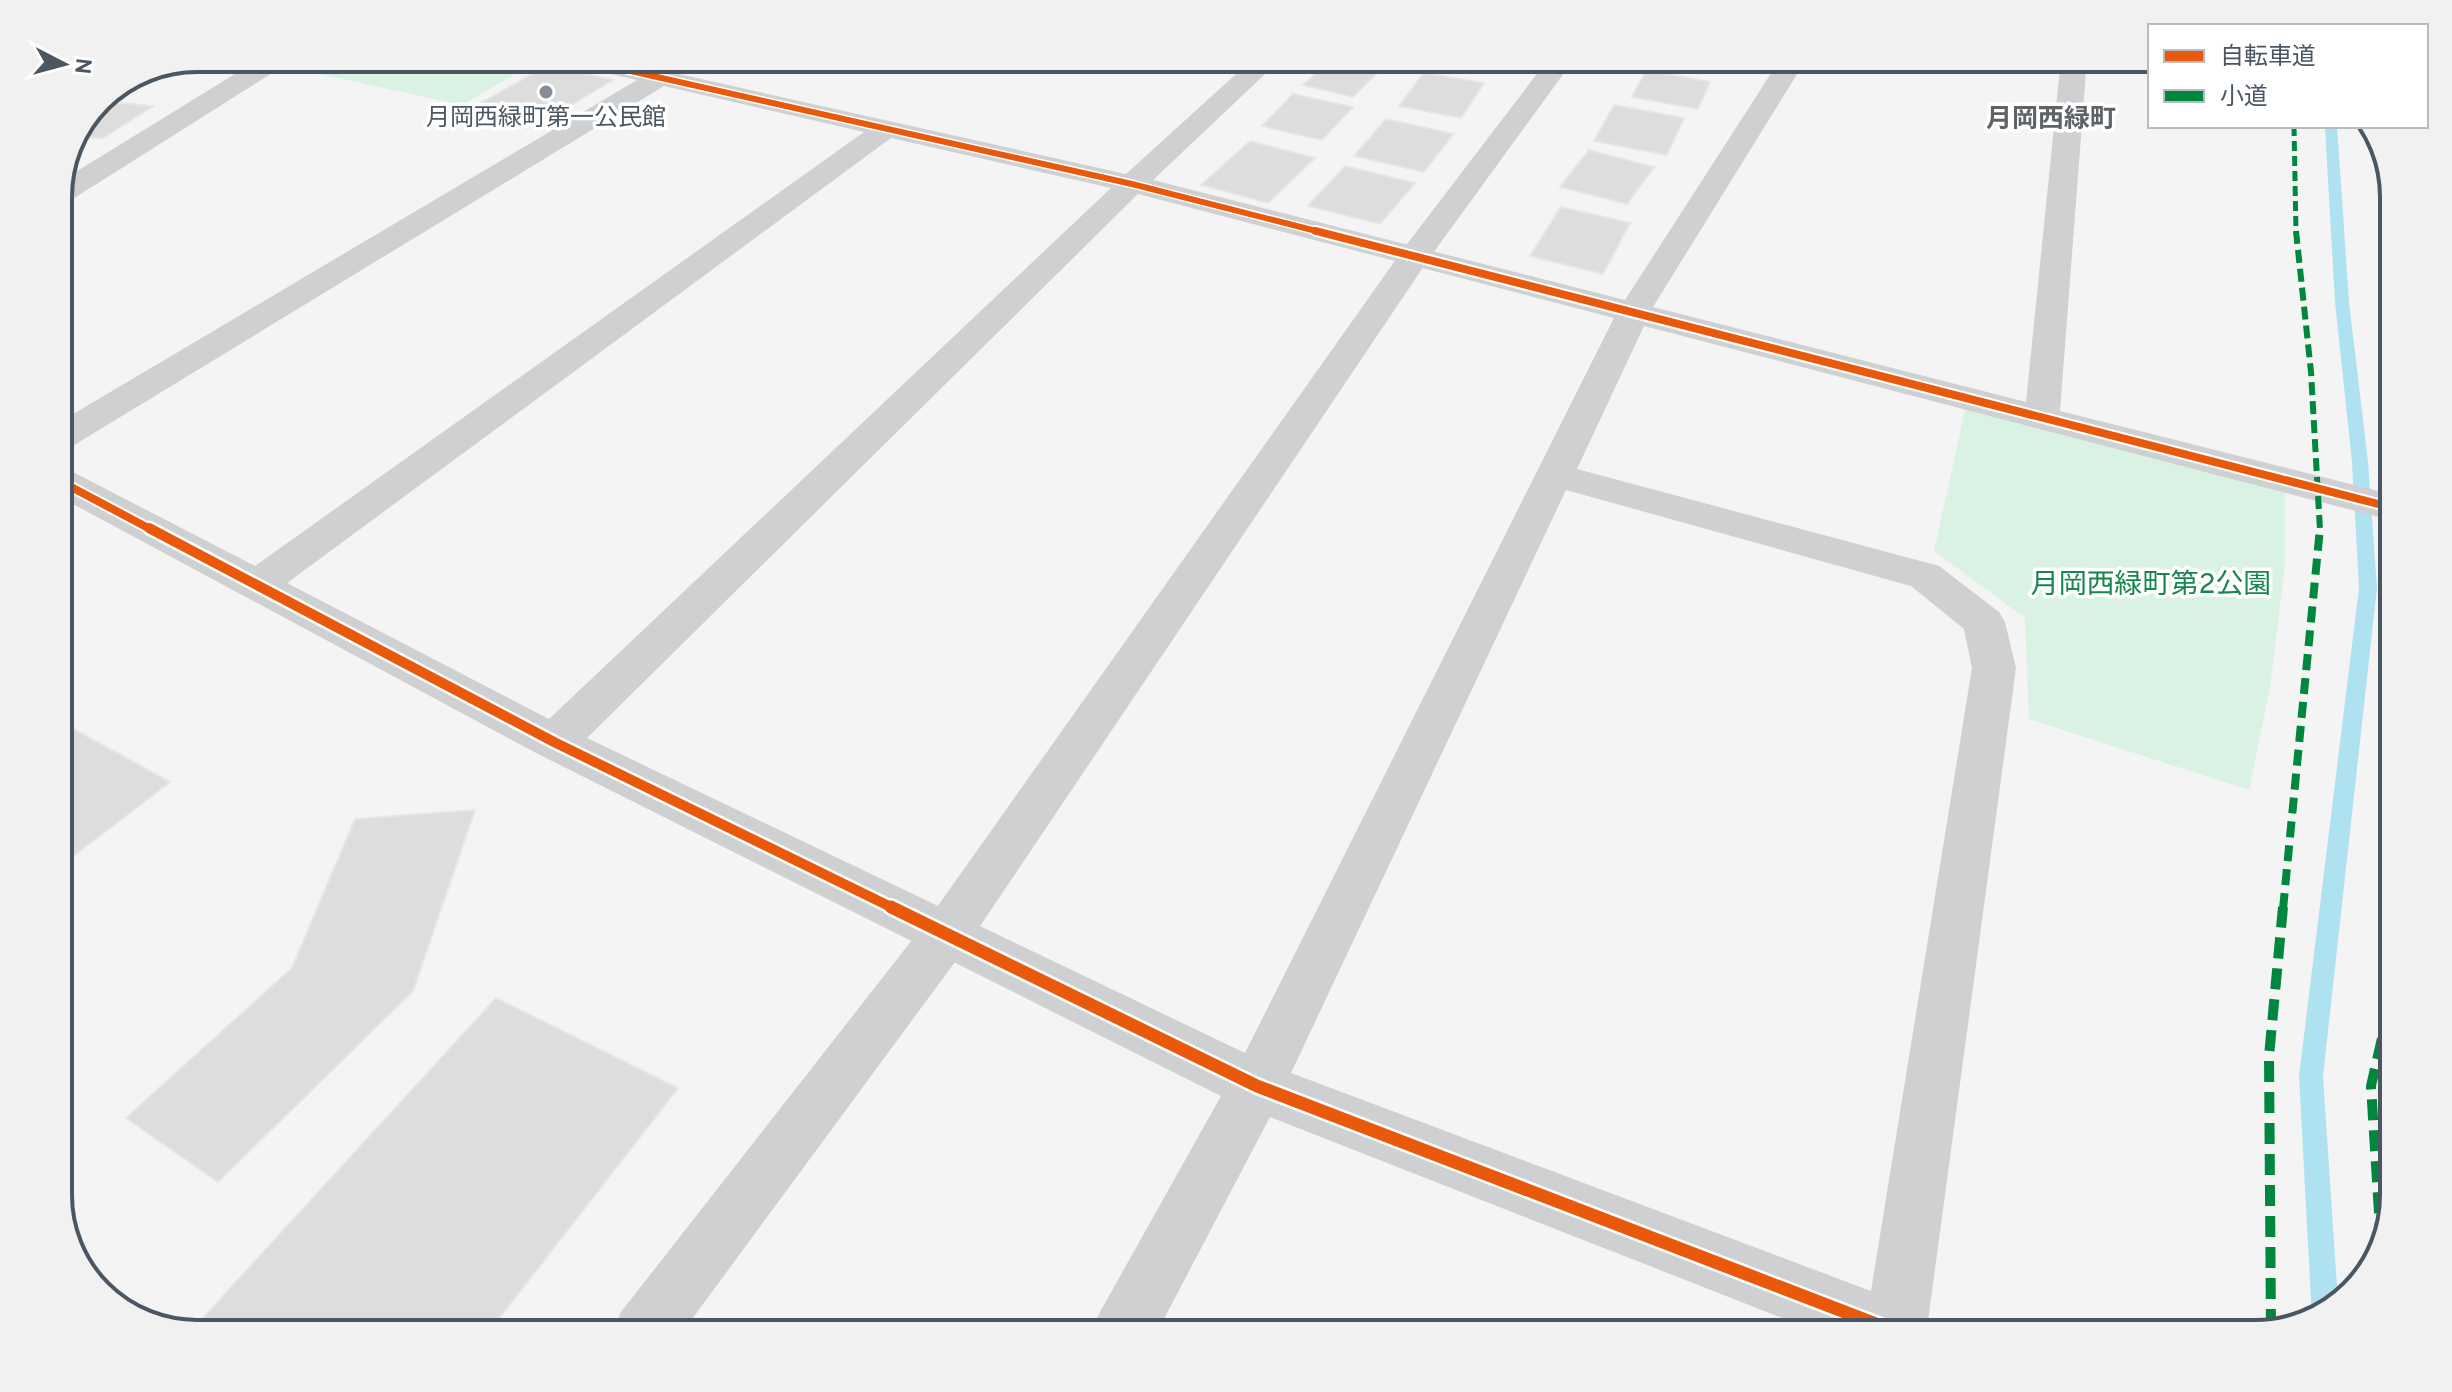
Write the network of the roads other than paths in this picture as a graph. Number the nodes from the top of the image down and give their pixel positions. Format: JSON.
{"nodes":[{"id":1,"x":257,"y":72,"type":"edge"},
{"id":2,"x":634,"y":72,"type":"edge"},
{"id":3,"x":1254,"y":72,"type":"edge"},
{"id":4,"x":1552,"y":72,"type":"edge"},
{"id":5,"x":1785,"y":72,"type":"edge"},
{"id":6,"x":2073,"y":72,"type":"edge"},
{"id":7,"x":660,"y":78,"type":"junction"},
{"id":8,"x":886,"y":129,"type":"junction"},
{"id":9,"x":1132,"y":184,"type":"junction"},
{"id":10,"x":72,"y":187,"type":"edge"},
{"id":11,"x":1415,"y":255,"type":"junction"},
{"id":12,"x":1634,"y":312,"type":"junction"},
{"id":13,"x":2042,"y":417,"type":"junction"},
{"id":14,"x":72,"y":431,"type":"edge"},
{"id":15,"x":1555,"y":475,"type":"junction"},
{"id":16,"x":72,"y":492,"type":"edge"},
{"id":17,"x":2380,"y":504,"type":"edge"},
{"id":18,"x":257,"y":585,"type":"junction"},
{"id":19,"x":554,"y":742,"type":"junction"},
{"id":20,"x":948,"y":932,"type":"junction"},
{"id":21,"x":1257,"y":1086,"type":"junction"},
{"id":22,"x":654,"y":1320,"type":"edge"},
{"id":23,"x":1130,"y":1320,"type":"edge"},
{"id":24,"x":1864,"y":1320,"type":"edge"},
{"id":25,"x":1900,"y":1320,"type":"edge"}],
"edges":[{"from":1,"to":10,"type":"street"},
{"from":2,"to":7,"type":"street"},
{"from":3,"to":9,"type":"street"},
{"from":4,"to":11,"type":"street"},
{"from":5,"to":12,"type":"street"},
{"from":6,"to":13,"type":"street"},
{"from":7,"to":8,"type":"street"},
{"from":7,"to":14,"type":"street"},
{"from":8,"to":9,"type":"street"},
{"from":8,"to":18,"type":"street"},
{"from":9,"to":11,"type":"street"},
{"from":9,"to":19,"type":"street"},
{"from":11,"to":12,"type":"street"},
{"from":11,"to":20,"type":"street"},
{"from":12,"to":13,"type":"street"},
{"from":12,"to":15,"type":"street"},
{"from":13,"to":17,"type":"street"},
{"from":15,"to":21,"type":"street"},
{"from":15,"to":25,"type":"street"},
{"from":16,"to":18,"type":"street"},
{"from":18,"to":19,"type":"street"},
{"from":19,"to":20,"type":"street"},
{"from":20,"to":21,"type":"street"},
{"from":20,"to":22,"type":"street"},
{"from":21,"to":23,"type":"street"},
{"from":21,"to":24,"type":"street"}]}
